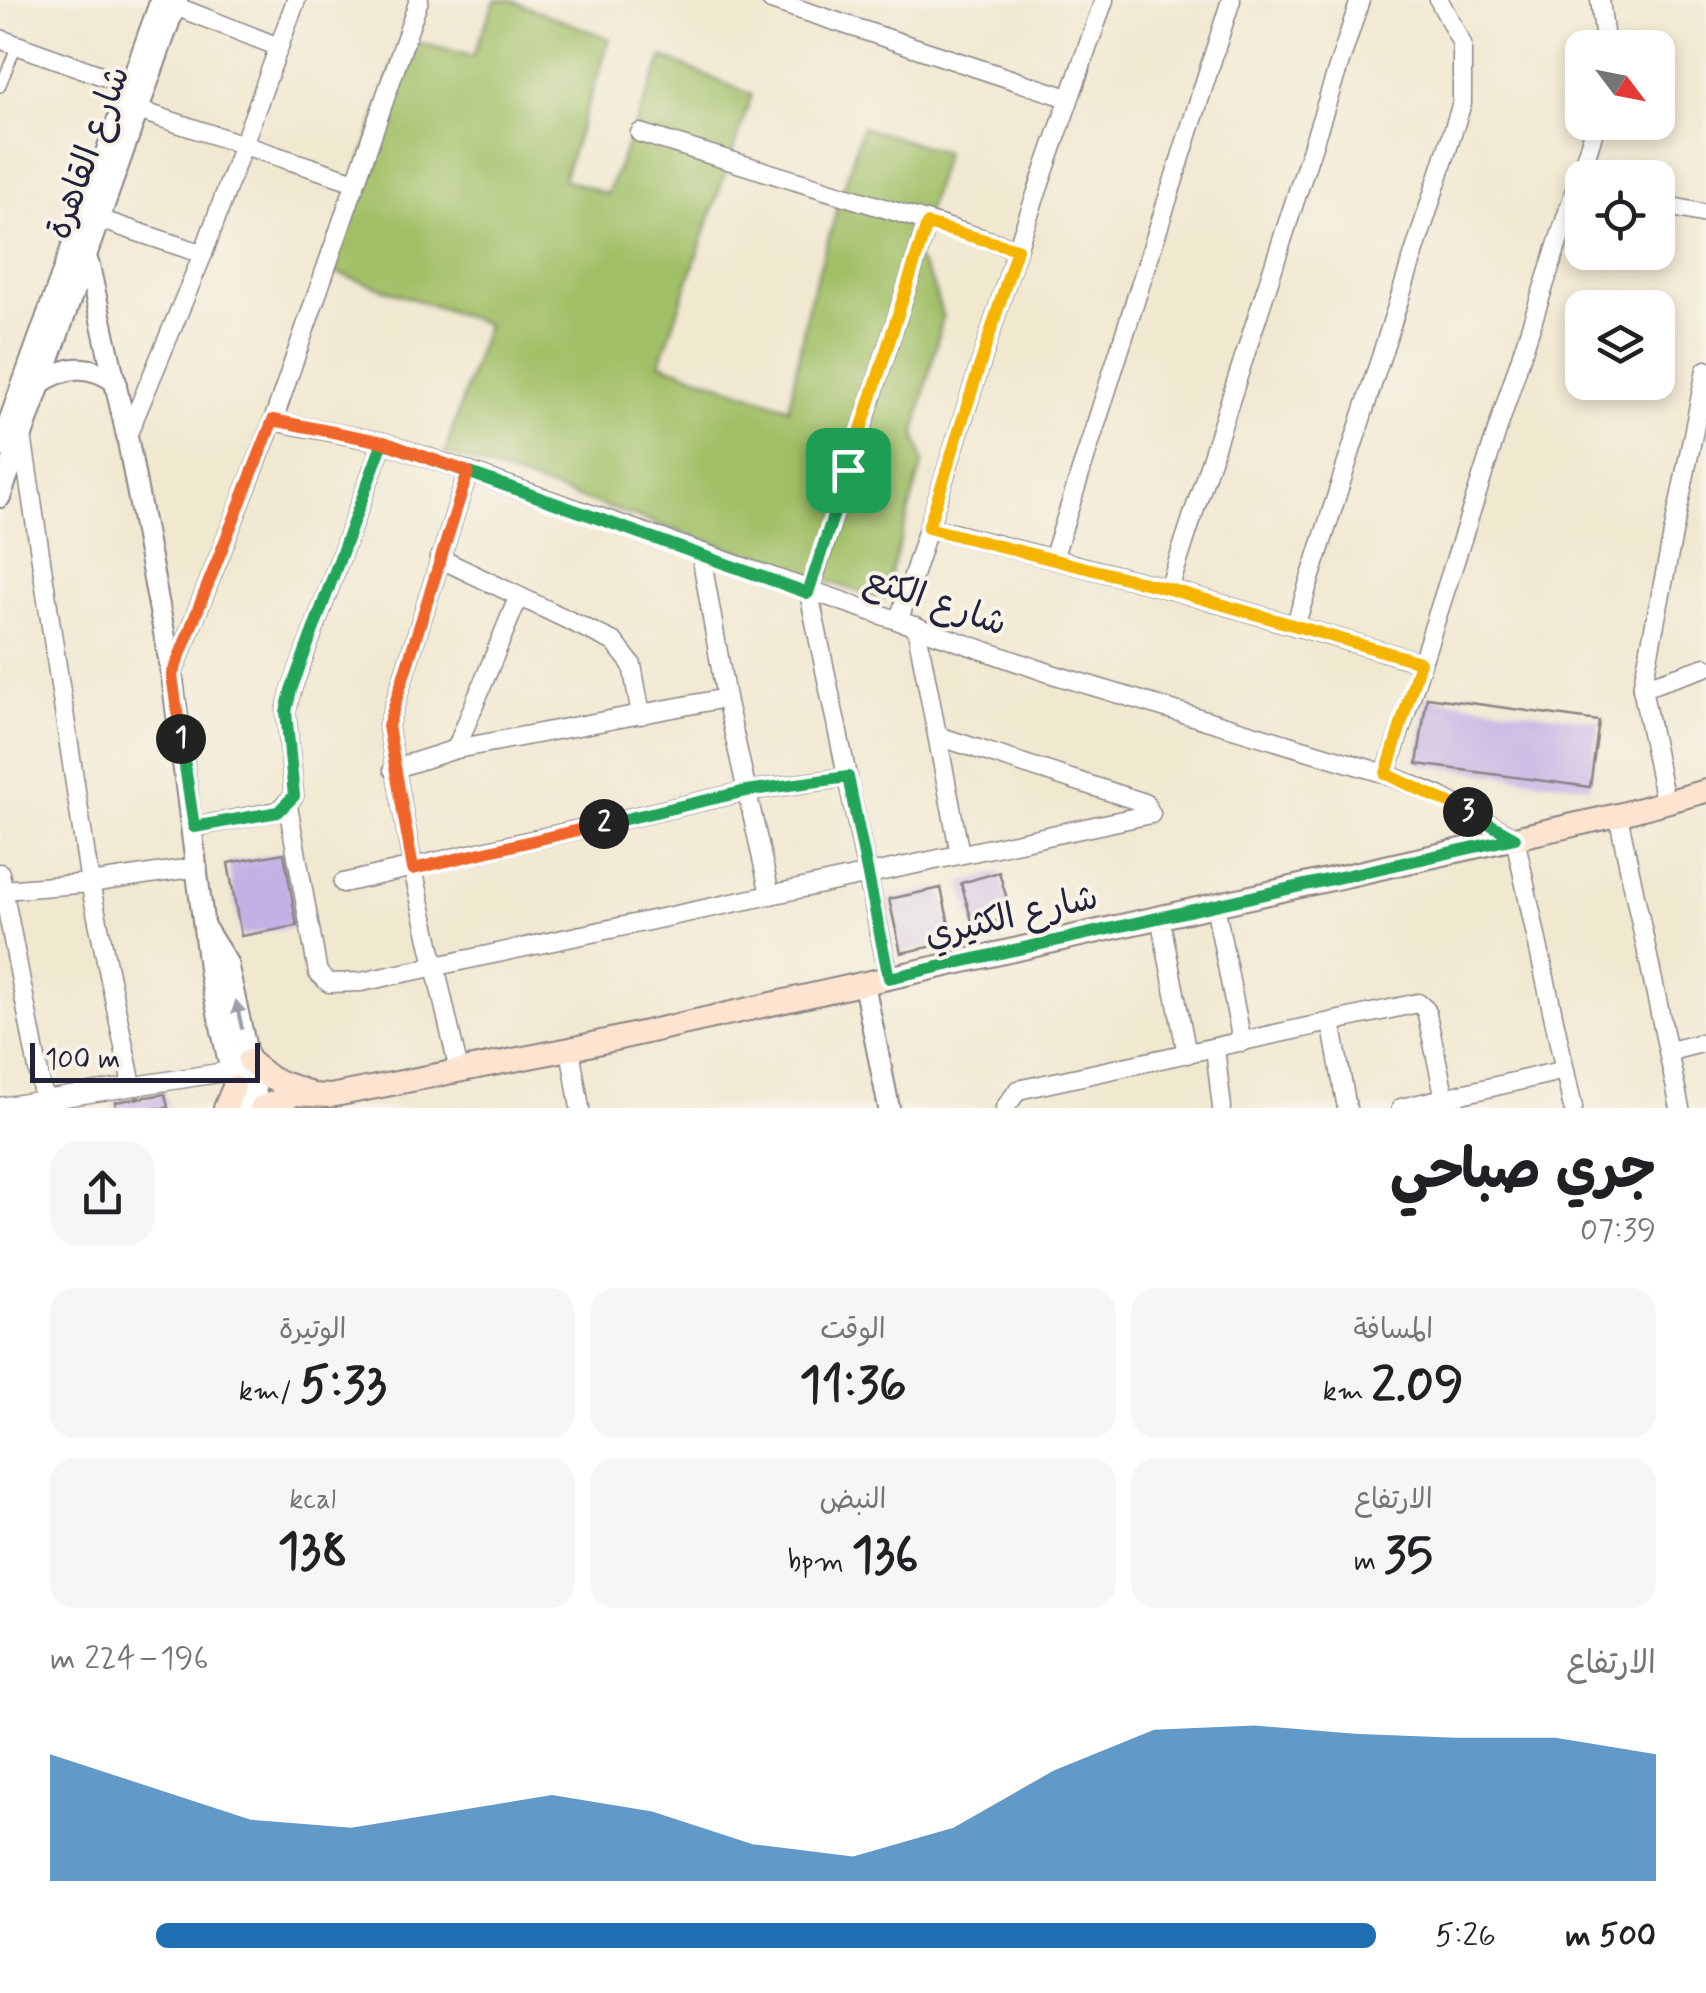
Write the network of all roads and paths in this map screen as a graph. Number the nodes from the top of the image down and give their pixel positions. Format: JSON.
{"nodes":[{"id":1,"x":296,"y":0,"type":"edge"},
{"id":2,"x":419,"y":0,"type":"edge"},
{"id":3,"x":772,"y":0,"type":"edge"},
{"id":4,"x":1104,"y":0,"type":"edge"},
{"id":5,"x":1231,"y":0,"type":"edge"},
{"id":6,"x":1360,"y":0,"type":"edge"},
{"id":7,"x":1439,"y":0,"type":"edge"},
{"id":8,"x":1600,"y":0,"type":"edge"},
{"id":9,"x":171,"y":2,"type":"edge"},
{"id":10,"x":1604,"y":30,"type":"edge"},
{"id":11,"x":9,"y":42,"type":"edge"},
{"id":12,"x":279,"y":47,"type":"junction"},
{"id":13,"x":0,"y":86,"type":"edge"},
{"id":14,"x":135,"y":95,"type":"junction"},
{"id":15,"x":1068,"y":98,"type":"junction"},
{"id":16,"x":640,"y":133,"type":"dead end"},
{"id":17,"x":244,"y":146,"type":"junction"},
{"id":18,"x":355,"y":182,"type":"junction"},
{"id":19,"x":1675,"y":208,"type":"edge"},
{"id":20,"x":1706,"y":214,"type":"edge"},
{"id":21,"x":85,"y":220,"type":"junction"},
{"id":22,"x":927,"y":224,"type":"junction"},
{"id":23,"x":1565,"y":234,"type":"edge"},
{"id":24,"x":1017,"y":249,"type":"junction"},
{"id":25,"x":85,"y":252,"type":"junction"},
{"id":26,"x":204,"y":254,"type":"junction"},
{"id":27,"x":1706,"y":370,"type":"edge"},
{"id":28,"x":116,"y":382,"type":"junction"},
{"id":29,"x":38,"y":384,"type":"junction"},
{"id":30,"x":273,"y":420,"type":"junction"},
{"id":31,"x":22,"y":432,"type":"junction"},
{"id":32,"x":128,"y":436,"type":"junction"},
{"id":33,"x":383,"y":442,"type":"junction"},
{"id":34,"x":0,"y":447,"type":"edge"},
{"id":35,"x":468,"y":472,"type":"junction"},
{"id":36,"x":0,"y":497,"type":"edge"},
{"id":37,"x":928,"y":528,"type":"junction"},
{"id":38,"x":700,"y":555,"type":"junction"},
{"id":39,"x":440,"y":558,"type":"junction"},
{"id":40,"x":1053,"y":560,"type":"junction"},
{"id":41,"x":1169,"y":589,"type":"junction"},
{"id":42,"x":808,"y":593,"type":"junction"},
{"id":43,"x":518,"y":598,"type":"junction"},
{"id":44,"x":907,"y":623,"type":"junction"},
{"id":45,"x":1295,"y":626,"type":"junction"},
{"id":46,"x":1420,"y":662,"type":"junction"},
{"id":47,"x":1706,"y":666,"type":"edge"},
{"id":48,"x":172,"y":675,"type":"junction"},
{"id":49,"x":1642,"y":688,"type":"junction"},
{"id":50,"x":726,"y":698,"type":"junction"},
{"id":51,"x":640,"y":715,"type":"junction"},
{"id":52,"x":938,"y":736,"type":"junction"},
{"id":53,"x":456,"y":749,"type":"junction"},
{"id":54,"x":393,"y":769,"type":"junction"},
{"id":55,"x":1386,"y":774,"type":"junction"},
{"id":56,"x":848,"y":777,"type":"junction"},
{"id":57,"x":746,"y":791,"type":"junction"},
{"id":58,"x":1706,"y":791,"type":"edge"},
{"id":59,"x":1666,"y":802,"type":"junction"},
{"id":60,"x":288,"y":806,"type":"junction"},
{"id":61,"x":1618,"y":815,"type":"junction"},
{"id":62,"x":194,"y":827,"type":"junction"},
{"id":63,"x":1515,"y":838,"type":"junction"},
{"id":64,"x":960,"y":854,"type":"junction"},
{"id":65,"x":198,"y":866,"type":"junction"},
{"id":66,"x":413,"y":869,"type":"junction"},
{"id":67,"x":867,"y":872,"type":"junction"},
{"id":68,"x":1,"y":882,"type":"edge"},
{"id":69,"x":343,"y":882,"type":"dead end"},
{"id":70,"x":90,"y":884,"type":"junction"},
{"id":71,"x":770,"y":894,"type":"junction"},
{"id":72,"x":1215,"y":905,"type":"junction"},
{"id":73,"x":1160,"y":917,"type":"junction"},
{"id":74,"x":434,"y":967,"type":"junction"},
{"id":75,"x":889,"y":978,"type":"junction"},
{"id":76,"x":864,"y":984,"type":"junction"},
{"id":77,"x":1331,"y":1022,"type":"junction"},
{"id":78,"x":1242,"y":1042,"type":"junction"},
{"id":79,"x":1706,"y":1042,"type":"edge"},
{"id":80,"x":1215,"y":1048,"type":"junction"},
{"id":81,"x":570,"y":1049,"type":"junction"},
{"id":82,"x":1670,"y":1052,"type":"junction"},
{"id":83,"x":1187,"y":1054,"type":"junction"},
{"id":84,"x":1565,"y":1070,"type":"junction"},
{"id":85,"x":459,"y":1071,"type":"junction"},
{"id":86,"x":132,"y":1085,"type":"junction"},
{"id":87,"x":235,"y":1087,"type":"edge"},
{"id":88,"x":317,"y":1099,"type":"edge"},
{"id":89,"x":44,"y":1100,"type":"junction"},
{"id":90,"x":1446,"y":1102,"type":"edge"},
{"id":91,"x":0,"y":1107,"type":"edge"},
{"id":92,"x":260,"y":1108,"type":"edge"},
{"id":93,"x":580,"y":1108,"type":"edge"},
{"id":94,"x":889,"y":1108,"type":"edge"},
{"id":95,"x":1005,"y":1108,"type":"edge"},
{"id":96,"x":1222,"y":1108,"type":"edge"},
{"id":97,"x":1347,"y":1108,"type":"edge"},
{"id":98,"x":1401,"y":1108,"type":"edge"},
{"id":99,"x":1573,"y":1108,"type":"edge"},
{"id":100,"x":1680,"y":1108,"type":"edge"}],
"edges":[{"from":1,"to":12,"type":"street"},
{"from":2,"to":18,"type":"street"},
{"from":3,"to":15,"type":"street"},
{"from":4,"to":15,"type":"street"},
{"from":5,"to":40,"type":"street"},
{"from":6,"to":41,"type":"street"},
{"from":7,"to":45,"type":"street"},
{"from":8,"to":10,"type":"street"},
{"from":9,"to":12,"type":"street"},
{"from":9,"to":14,"type":"street","name":"شارع القاهرة"},
{"from":11,"to":13,"type":"lane"},
{"from":11,"to":14,"type":"street"},
{"from":12,"to":17,"type":"street"},
{"from":14,"to":17,"type":"street"},
{"from":14,"to":21,"type":"street","name":"شارع القاهرة"},
{"from":15,"to":24,"type":"street"},
{"from":16,"to":22,"type":"street"},
{"from":17,"to":18,"type":"street"},
{"from":17,"to":26,"type":"street"},
{"from":18,"to":30,"type":"street"},
{"from":19,"to":20,"type":"street"},
{"from":21,"to":25,"type":"street"},
{"from":21,"to":26,"type":"street"},
{"from":21,"to":34,"type":"street","name":"شارع القاهرة"},
{"from":22,"to":24,"type":"street"},
{"from":22,"to":42,"type":"street"},
{"from":23,"to":46,"type":"street"},
{"from":24,"to":37,"type":"street"},
{"from":25,"to":28,"type":"street"},
{"from":25,"to":29,"type":"street","name":"شارع القاهرة"},
{"from":26,"to":32,"type":"street"},
{"from":27,"to":49,"type":"street"},
{"from":28,"to":29,"type":"street"},
{"from":28,"to":32,"type":"street"},
{"from":29,"to":31,"type":"street","name":"شارع القاهرة"},
{"from":30,"to":33,"type":"street","name":"شارع الكثع"},
{"from":30,"to":48,"type":"street"},
{"from":31,"to":36,"type":"street","name":"شارع القاهرة"},
{"from":31,"to":70,"type":"street"},
{"from":32,"to":48,"type":"street"},
{"from":33,"to":35,"type":"street","name":"شارع الكثع"},
{"from":33,"to":60,"type":"street"},
{"from":35,"to":38,"type":"street","name":"شارع الكثع"},
{"from":35,"to":39,"type":"street"},
{"from":37,"to":40,"type":"street"},
{"from":37,"to":44,"type":"street"},
{"from":38,"to":42,"type":"street","name":"شارع الكثع"},
{"from":38,"to":50,"type":"street"},
{"from":39,"to":43,"type":"street"},
{"from":39,"to":54,"type":"street"},
{"from":40,"to":41,"type":"street"},
{"from":41,"to":45,"type":"street"},
{"from":42,"to":44,"type":"street","name":"شارع الكثع"},
{"from":42,"to":56,"type":"street"},
{"from":43,"to":51,"type":"street"},
{"from":43,"to":53,"type":"street"},
{"from":44,"to":52,"type":"street"},
{"from":44,"to":55,"type":"street","name":"شارع الكثع"},
{"from":45,"to":46,"type":"street"},
{"from":46,"to":55,"type":"street"},
{"from":47,"to":49,"type":"street"},
{"from":48,"to":62,"type":"street"},
{"from":49,"to":59,"type":"street"},
{"from":50,"to":51,"type":"street"},
{"from":50,"to":57,"type":"street"},
{"from":51,"to":53,"type":"street"},
{"from":52,"to":64,"type":"street"},
{"from":52,"to":64,"type":"street"},
{"from":53,"to":54,"type":"street"},
{"from":54,"to":66,"type":"street"},
{"from":55,"to":63,"type":"street","name":"شارع الكثع"},
{"from":56,"to":57,"type":"street"},
{"from":56,"to":67,"type":"street"},
{"from":57,"to":66,"type":"street"},
{"from":57,"to":71,"type":"street"},
{"from":58,"to":59,"type":"main road","name":"شارع الكثيري"},
{"from":59,"to":61,"type":"main road","name":"شارع الكثيري"},
{"from":60,"to":62,"type":"street"},
{"from":60,"to":74,"type":"street"},
{"from":61,"to":63,"type":"main road","name":"شارع الكثيري"},
{"from":61,"to":82,"type":"street"},
{"from":62,"to":65,"type":"street"},
{"from":63,"to":72,"type":"main road","name":"شارع الكثيري"},
{"from":63,"to":84,"type":"street"},
{"from":64,"to":67,"type":"street"},
{"from":65,"to":70,"type":"street"},
{"from":65,"to":87,"type":"street"},
{"from":66,"to":69,"type":"street"},
{"from":66,"to":74,"type":"street"},
{"from":67,"to":71,"type":"street"},
{"from":67,"to":75,"type":"street"},
{"from":68,"to":70,"type":"street"},
{"from":68,"to":89,"type":"street"},
{"from":70,"to":86,"type":"street"},
{"from":71,"to":74,"type":"street"},
{"from":72,"to":73,"type":"main road","name":"شارع الكثيري"},
{"from":72,"to":78,"type":"street"},
{"from":73,"to":75,"type":"main road","name":"شارع الكثيري"},
{"from":73,"to":83,"type":"street"},
{"from":74,"to":85,"type":"street"},
{"from":75,"to":76,"type":"main road","name":"شارع الكثيري"},
{"from":76,"to":81,"type":"main road","name":"شارع الكثيري"},
{"from":76,"to":94,"type":"street"},
{"from":77,"to":78,"type":"street"},
{"from":77,"to":90,"type":"street"},
{"from":77,"to":97,"type":"street"},
{"from":78,"to":80,"type":"street"},
{"from":79,"to":82,"type":"street"},
{"from":80,"to":83,"type":"street"},
{"from":80,"to":96,"type":"street"},
{"from":81,"to":85,"type":"main road","name":"شارع الكثيري"},
{"from":81,"to":93,"type":"street"},
{"from":82,"to":100,"type":"street"},
{"from":83,"to":95,"type":"street"},
{"from":84,"to":90,"type":"street"},
{"from":84,"to":99,"type":"street"},
{"from":85,"to":88,"type":"main road","name":"شارع الكثيري"},
{"from":86,"to":87,"type":"street"},
{"from":86,"to":89,"type":"street"},
{"from":87,"to":88,"type":"main road"},
{"from":87,"to":92,"type":"street"},
{"from":88,"to":92,"type":"main road","name":"شارع الكثيري"},
{"from":89,"to":91,"type":"street"},
{"from":90,"to":98,"type":"street"}]}
